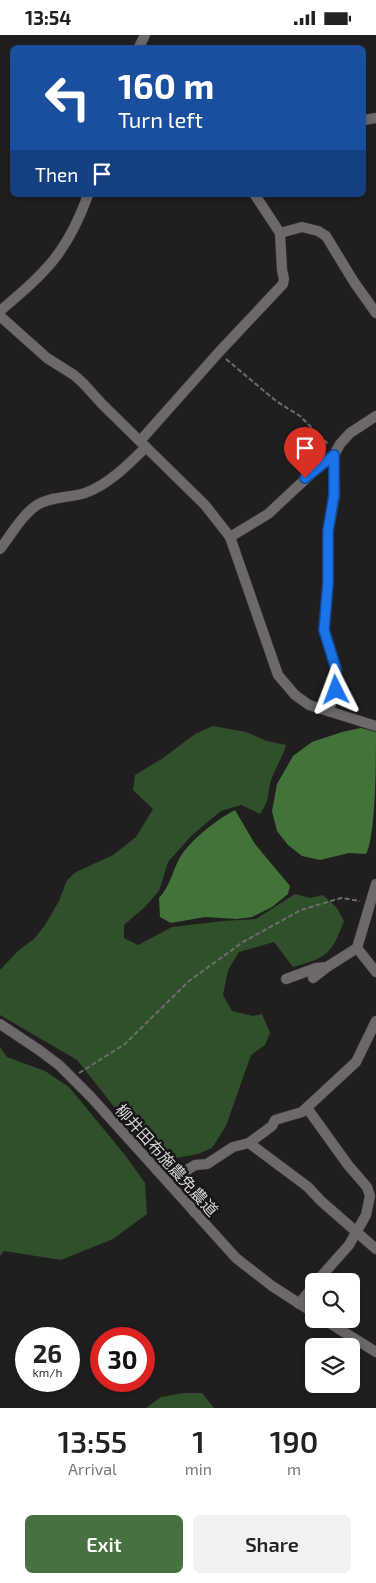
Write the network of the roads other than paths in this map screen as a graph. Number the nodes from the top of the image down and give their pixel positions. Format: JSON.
{"nodes":[{"id":1,"x":87,"y":197,"type":"edge"},
{"id":2,"x":256,"y":197,"type":"edge"},
{"id":3,"x":280,"y":233,"type":"junction"},
{"id":4,"x":0,"y":311,"type":"edge"},
{"id":5,"x":376,"y":313,"type":"edge"},
{"id":6,"x":0,"y":315,"type":"edge"},
{"id":7,"x":376,"y":416,"type":"edge"},
{"id":8,"x":143,"y":444,"type":"junction"},
{"id":9,"x":335,"y":453,"type":"junction"},
{"id":10,"x":230,"y":537,"type":"junction"},
{"id":11,"x":0,"y":549,"type":"edge"},
{"id":12,"x":328,"y":711,"type":"junction"},
{"id":13,"x":376,"y":726,"type":"edge"},
{"id":14,"x":376,"y":884,"type":"edge"},
{"id":15,"x":357,"y":948,"type":"junction"},
{"id":16,"x":327,"y":967,"type":"junction"},
{"id":17,"x":376,"y":972,"type":"edge"},
{"id":18,"x":313,"y":977,"type":"dead end"},
{"id":19,"x":286,"y":979,"type":"dead end"},
{"id":20,"x":376,"y":1021,"type":"edge"},
{"id":21,"x":0,"y":1024,"type":"edge"},
{"id":22,"x":307,"y":1108,"type":"junction"},
{"id":23,"x":249,"y":1143,"type":"junction"},
{"id":24,"x":194,"y":1212,"type":"junction"},
{"id":25,"x":356,"y":1232,"type":"junction"},
{"id":26,"x":376,"y":1249,"type":"edge"},
{"id":27,"x":324,"y":1273,"type":"edge"},
{"id":28,"x":305,"y":1296,"type":"edge"},
{"id":29,"x":299,"y":1304,"type":"junction"},
{"id":30,"x":305,"y":1308,"type":"edge"},
{"id":31,"x":337,"y":1328,"type":"edge"},
{"id":32,"x":376,"y":1352,"type":"edge"}],
"edges":[{"from":1,"to":4,"type":"street"},
{"from":2,"to":3,"type":"street"},
{"from":3,"to":5,"type":"street"},
{"from":3,"to":8,"type":"street"},
{"from":6,"to":8,"type":"street"},
{"from":7,"to":9,"type":"street"},
{"from":8,"to":10,"type":"street"},
{"from":8,"to":11,"type":"street"},
{"from":9,"to":10,"type":"street"},
{"from":9,"to":12,"type":"street"},
{"from":10,"to":12,"type":"street"},
{"from":12,"to":13,"type":"street"},
{"from":14,"to":15,"type":"street"},
{"from":15,"to":16,"type":"street"},
{"from":15,"to":17,"type":"street"},
{"from":16,"to":18,"type":"street"},
{"from":16,"to":19,"type":"street"},
{"from":20,"to":22,"type":"street"},
{"from":21,"to":24,"type":"street","name":"柳井田布施農免農道"},
{"from":22,"to":23,"type":"street"},
{"from":22,"to":25,"type":"street"},
{"from":23,"to":24,"type":"street"},
{"from":23,"to":25,"type":"street"},
{"from":24,"to":29,"type":"street","name":"柳井田布施農免農道"},
{"from":25,"to":26,"type":"street"},
{"from":25,"to":27,"type":"street"},
{"from":28,"to":29,"type":"street"},
{"from":29,"to":30,"type":"street","name":"柳井田布施農免農道"},
{"from":31,"to":32,"type":"street"}]}
